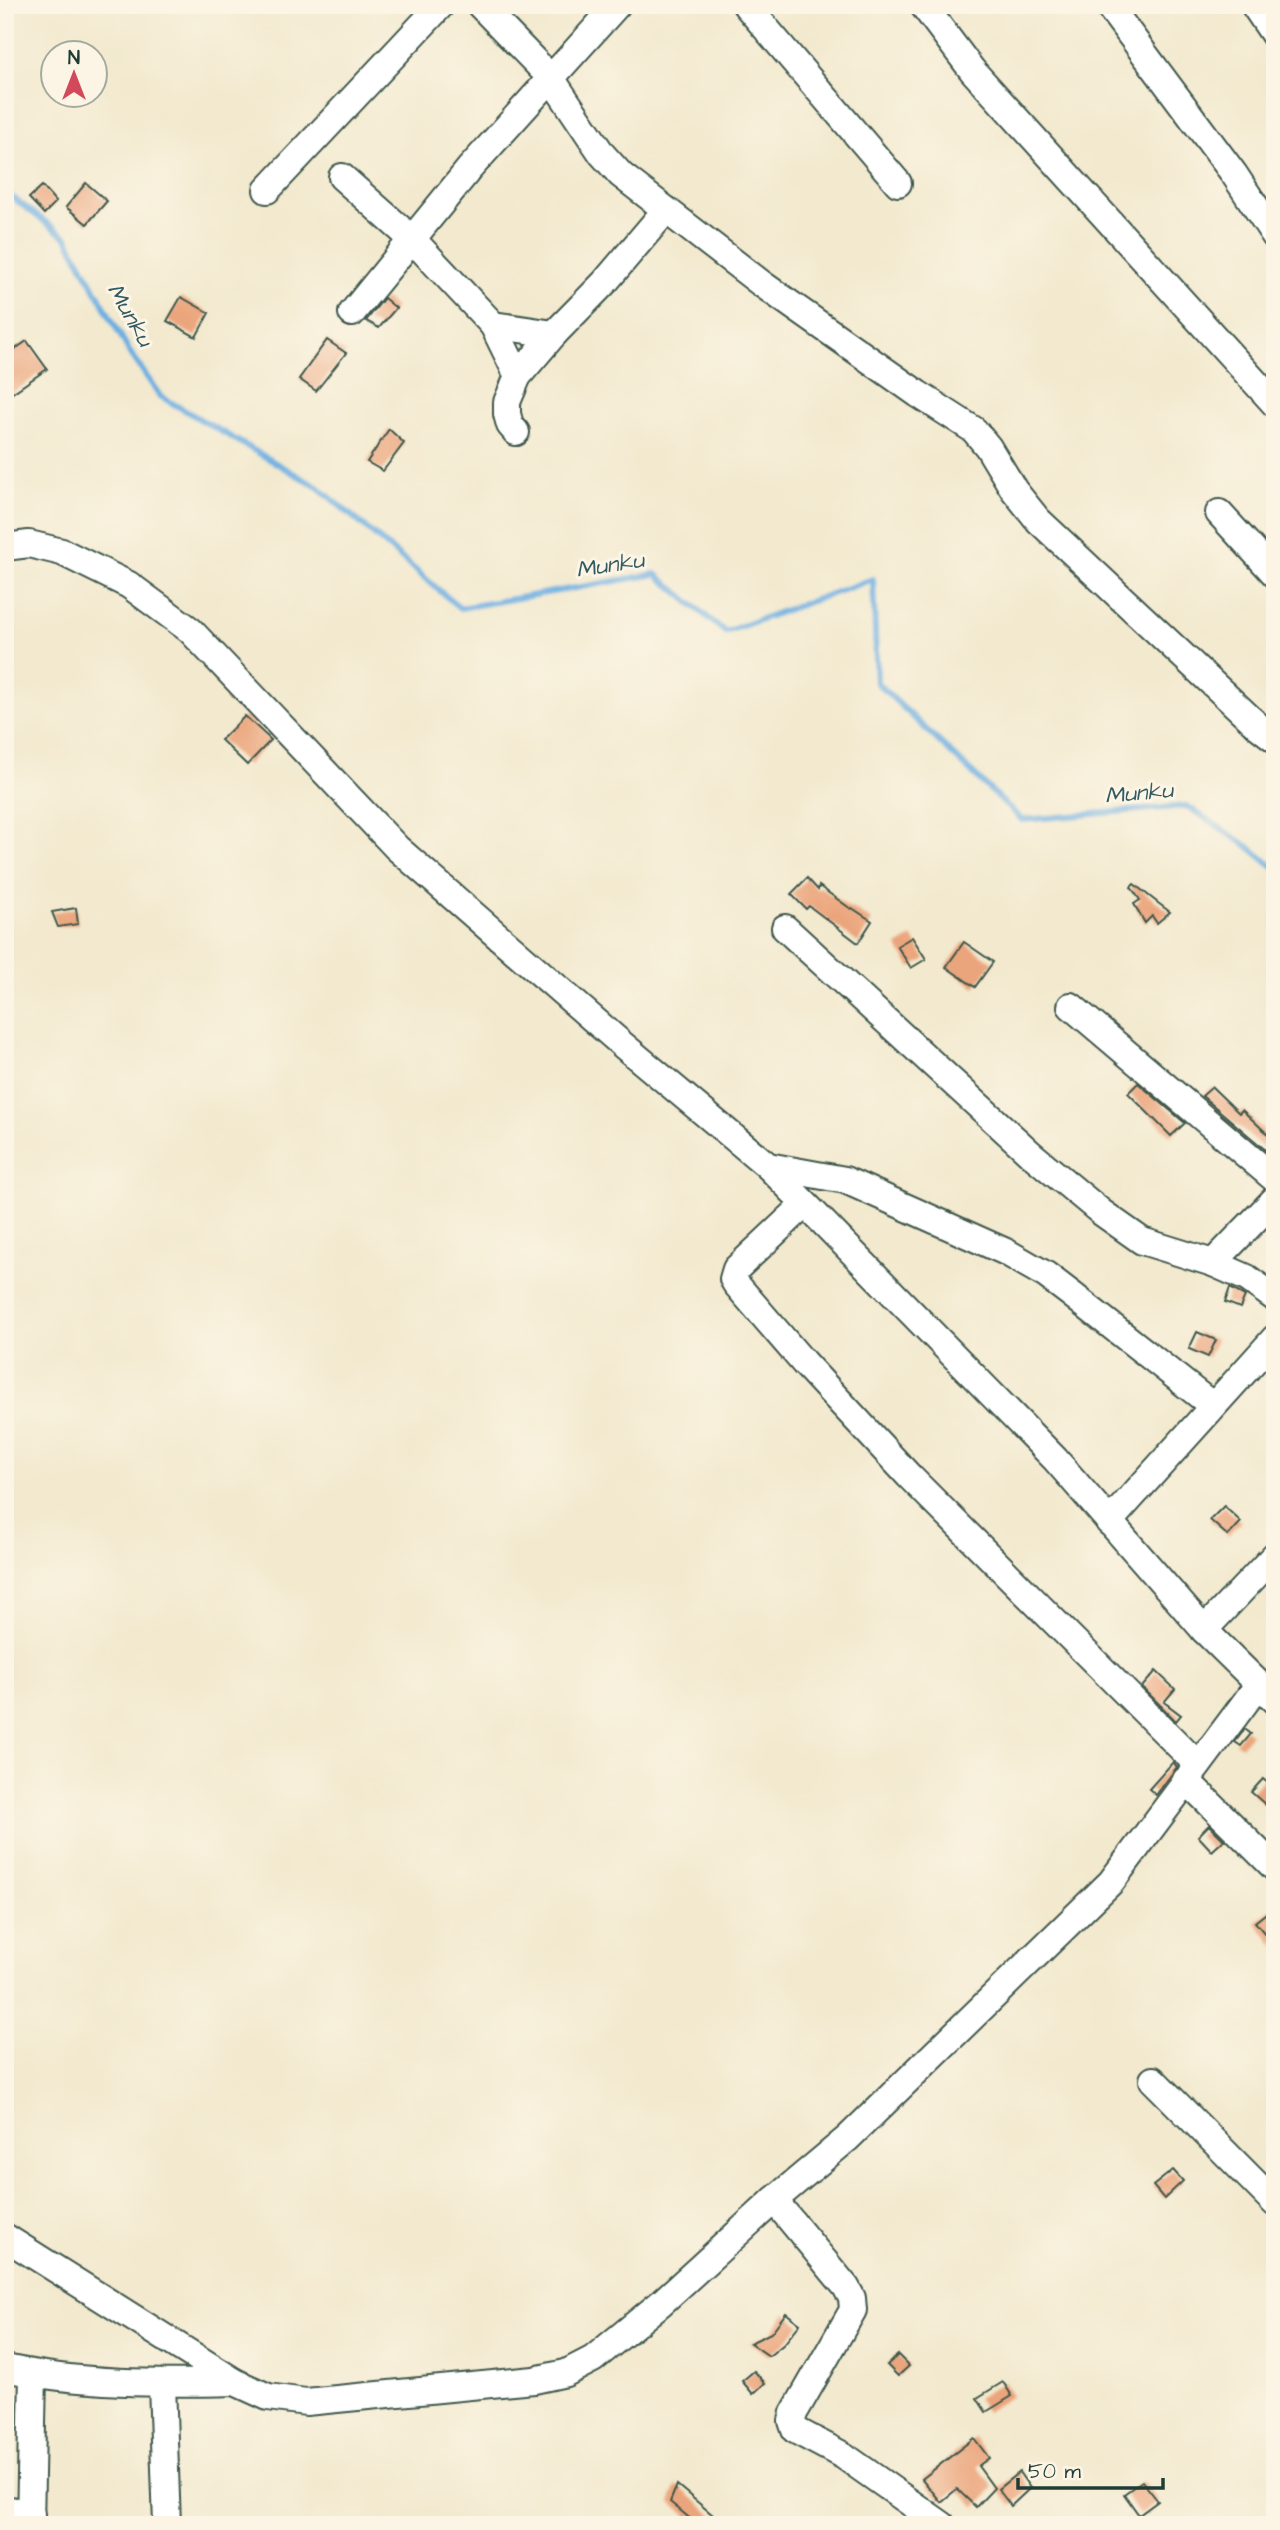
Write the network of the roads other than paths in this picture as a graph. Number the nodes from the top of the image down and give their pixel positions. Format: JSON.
{"nodes":[{"id":1,"x":441,"y":5,"type":"edge"},
{"id":2,"x":480,"y":5,"type":"edge"},
{"id":3,"x":617,"y":5,"type":"edge"},
{"id":4,"x":746,"y":5,"type":"edge"},
{"id":5,"x":923,"y":5,"type":"edge"},
{"id":6,"x":1108,"y":5,"type":"edge"},
{"id":7,"x":1254,"y":5,"type":"edge"},
{"id":8,"x":1275,"y":36,"type":"edge"},
{"id":9,"x":551,"y":78,"type":"junction"},
{"id":10,"x":342,"y":177,"type":"dead end"},
{"id":11,"x":898,"y":183,"type":"dead end"},
{"id":12,"x":267,"y":190,"type":"dead end"},
{"id":13,"x":666,"y":210,"type":"junction"},
{"id":14,"x":1275,"y":236,"type":"edge"},
{"id":15,"x":413,"y":240,"type":"junction"},
{"id":16,"x":352,"y":313,"type":"dead end"},
{"id":17,"x":494,"y":325,"type":"junction"},
{"id":18,"x":554,"y":334,"type":"junction"},
{"id":19,"x":518,"y":376,"type":"junction"},
{"id":20,"x":1275,"y":404,"type":"edge"},
{"id":21,"x":516,"y":432,"type":"dead end"},
{"id":22,"x":1219,"y":513,"type":"dead end"},
{"id":23,"x":5,"y":547,"type":"edge"},
{"id":24,"x":1275,"y":574,"type":"edge"},
{"id":25,"x":1275,"y":739,"type":"edge"},
{"id":26,"x":785,"y":928,"type":"dead end"},
{"id":27,"x":1070,"y":1006,"type":"dead end"},
{"id":28,"x":768,"y":1166,"type":"junction"},
{"id":29,"x":1275,"y":1179,"type":"edge"},
{"id":30,"x":1275,"y":1199,"type":"edge"},
{"id":31,"x":804,"y":1205,"type":"junction"},
{"id":32,"x":1213,"y":1263,"type":"junction"},
{"id":33,"x":1275,"y":1298,"type":"edge"},
{"id":34,"x":1275,"y":1338,"type":"edge"},
{"id":35,"x":1213,"y":1406,"type":"junction"},
{"id":36,"x":1109,"y":1522,"type":"junction"},
{"id":37,"x":1275,"y":1555,"type":"edge"},
{"id":38,"x":1203,"y":1630,"type":"junction"},
{"id":39,"x":1267,"y":1692,"type":"edge"},
{"id":40,"x":1192,"y":1773,"type":"junction"},
{"id":41,"x":1275,"y":1868,"type":"edge"},
{"id":42,"x":1153,"y":2080,"type":"dead end"},
{"id":43,"x":774,"y":2200,"type":"junction"},
{"id":44,"x":1275,"y":2203,"type":"edge"},
{"id":45,"x":5,"y":2237,"type":"edge"},
{"id":46,"x":5,"y":2368,"type":"edge"},
{"id":47,"x":33,"y":2374,"type":"junction"},
{"id":48,"x":235,"y":2382,"type":"junction"},
{"id":49,"x":162,"y":2384,"type":"junction"},
{"id":50,"x":22,"y":2516,"type":"edge"},
{"id":51,"x":167,"y":2525,"type":"edge"},
{"id":52,"x":942,"y":2525,"type":"edge"}],
"edges":[{"from":1,"to":12,"type":"street"},
{"from":2,"to":9,"type":"street"},
{"from":3,"to":9,"type":"street"},
{"from":4,"to":11,"type":"street"},
{"from":5,"to":20,"type":"street"},
{"from":6,"to":14,"type":"street"},
{"from":7,"to":8,"type":"street"},
{"from":9,"to":13,"type":"street"},
{"from":9,"to":15,"type":"street"},
{"from":10,"to":15,"type":"street"},
{"from":13,"to":18,"type":"street"},
{"from":13,"to":25,"type":"street"},
{"from":15,"to":16,"type":"street"},
{"from":15,"to":17,"type":"street"},
{"from":17,"to":18,"type":"street"},
{"from":17,"to":19,"type":"street"},
{"from":18,"to":19,"type":"street"},
{"from":19,"to":21,"type":"street"},
{"from":22,"to":24,"type":"street"},
{"from":23,"to":28,"type":"street"},
{"from":26,"to":32,"type":"street"},
{"from":27,"to":29,"type":"street"},
{"from":28,"to":31,"type":"street"},
{"from":28,"to":35,"type":"street"},
{"from":30,"to":32,"type":"street"},
{"from":31,"to":36,"type":"street"},
{"from":31,"to":40,"type":"street"},
{"from":32,"to":33,"type":"street"},
{"from":34,"to":35,"type":"street"},
{"from":35,"to":36,"type":"street"},
{"from":36,"to":38,"type":"street"},
{"from":37,"to":38,"type":"street"},
{"from":38,"to":39,"type":"street"},
{"from":39,"to":40,"type":"street"},
{"from":40,"to":41,"type":"street"},
{"from":40,"to":43,"type":"street"},
{"from":42,"to":44,"type":"street"},
{"from":43,"to":48,"type":"street"},
{"from":43,"to":52,"type":"street"},
{"from":45,"to":48,"type":"street"},
{"from":46,"to":47,"type":"street"},
{"from":47,"to":49,"type":"street"},
{"from":47,"to":50,"type":"street"},
{"from":48,"to":49,"type":"street"},
{"from":49,"to":51,"type":"street"}]}
